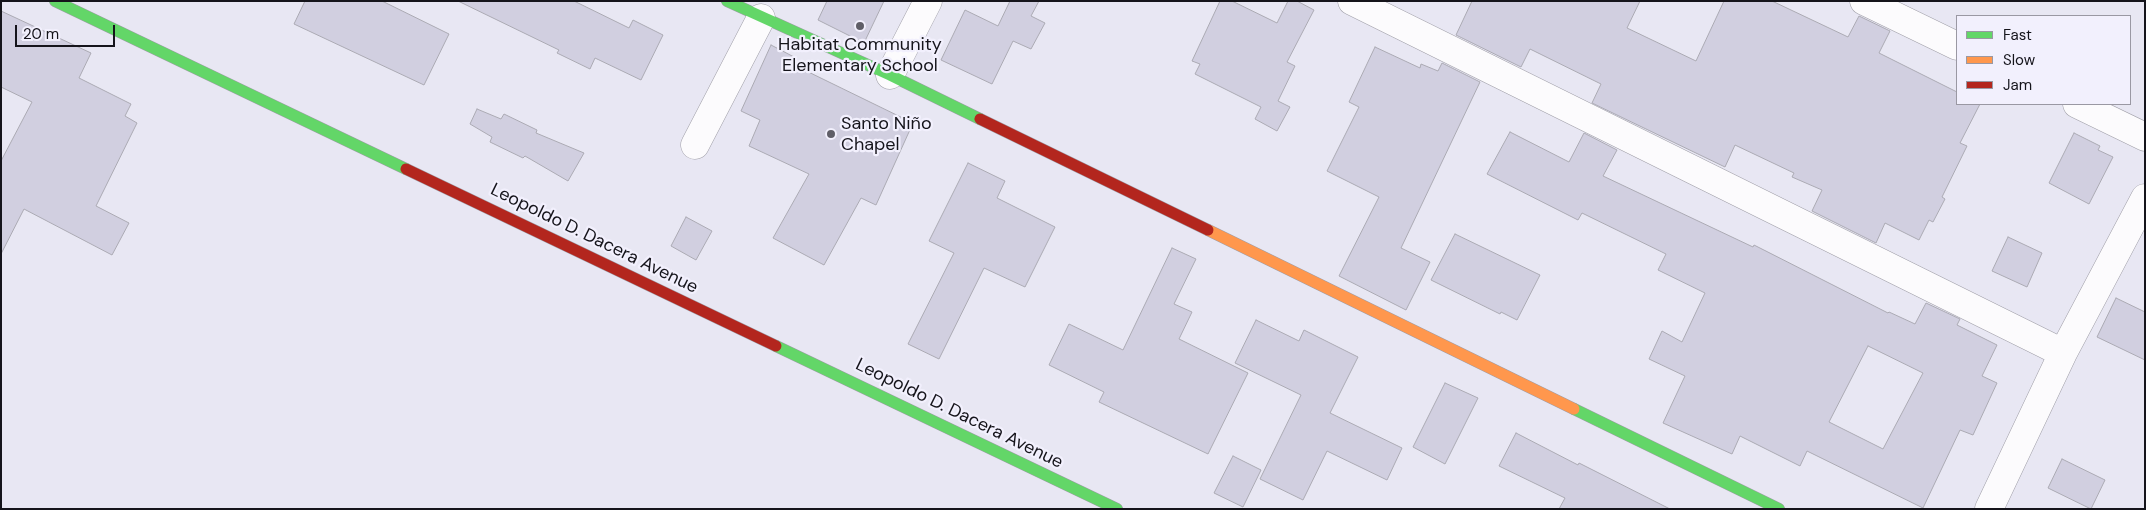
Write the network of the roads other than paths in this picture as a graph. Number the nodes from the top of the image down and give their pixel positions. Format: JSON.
{"nodes":[{"id":1,"x":55,"y":1,"type":"edge"},
{"id":2,"x":727,"y":1,"type":"edge"},
{"id":3,"x":928,"y":1,"type":"edge"},
{"id":4,"x":1352,"y":1,"type":"edge"},
{"id":5,"x":1864,"y":1,"type":"edge"},
{"id":6,"x":761,"y":18,"type":"junction"},
{"id":7,"x":1956,"y":46,"type":"edge"},
{"id":8,"x":890,"y":74,"type":"junction"},
{"id":9,"x":2079,"y":105,"type":"edge"},
{"id":10,"x":2145,"y":136,"type":"edge"},
{"id":11,"x":695,"y":145,"type":"dead end"},
{"id":12,"x":2145,"y":198,"type":"edge"},
{"id":13,"x":2063,"y":353,"type":"junction"},
{"id":14,"x":1117,"y":509,"type":"edge"},
{"id":15,"x":1779,"y":509,"type":"edge"},
{"id":16,"x":1988,"y":509,"type":"edge"}],
"edges":[{"from":1,"to":14,"type":"street","name":"Leopoldo D. Dacera Avenue"},
{"from":2,"to":6,"type":"street"},
{"from":3,"to":8,"type":"street"},
{"from":4,"to":13,"type":"street"},
{"from":5,"to":7,"type":"street"},
{"from":6,"to":8,"type":"street"},
{"from":6,"to":11,"type":"street"},
{"from":8,"to":15,"type":"street"},
{"from":9,"to":10,"type":"street"},
{"from":12,"to":13,"type":"street"},
{"from":13,"to":16,"type":"street"}]}
